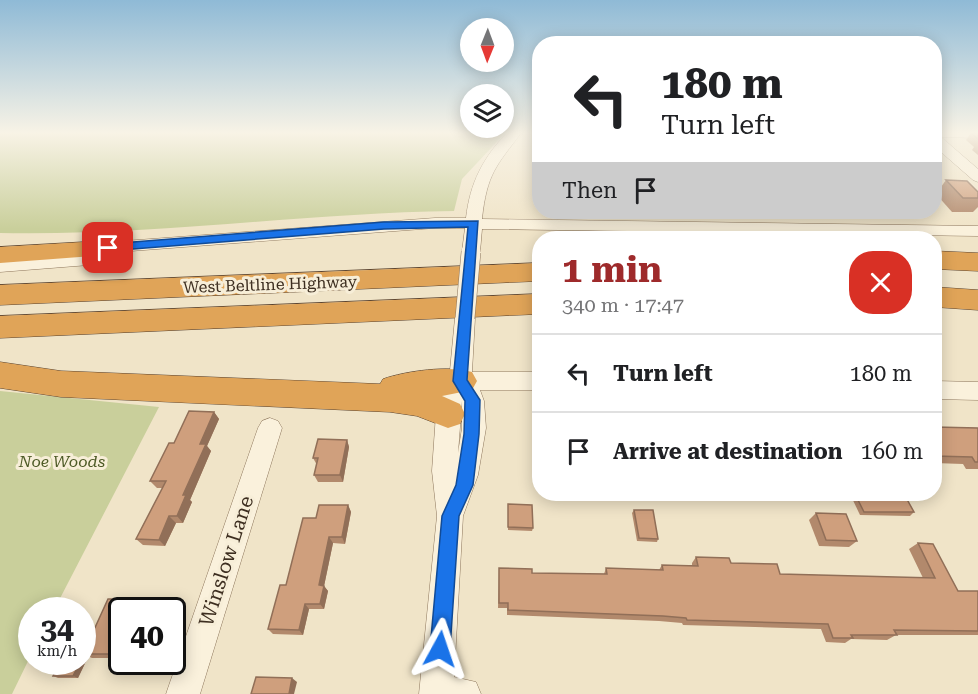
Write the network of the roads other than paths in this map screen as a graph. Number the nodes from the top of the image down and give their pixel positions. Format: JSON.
{"nodes":[{"id":1,"x":488,"y":164,"type":"edge"},
{"id":2,"x":964,"y":164,"type":"edge"},
{"id":3,"x":978,"y":177,"type":"edge"},
{"id":4,"x":474,"y":223,"type":"junction"},
{"id":5,"x":331,"y":230,"type":"junction"},
{"id":6,"x":978,"y":231,"type":"edge"},
{"id":7,"x":0,"y":249,"type":"edge"},
{"id":8,"x":84,"y":250,"type":"junction"},
{"id":9,"x":0,"y":255,"type":"edge"},
{"id":10,"x":942,"y":260,"type":"edge"},
{"id":11,"x":978,"y":261,"type":"edge"},
{"id":12,"x":0,"y":266,"type":"edge"},
{"id":13,"x":532,"y":272,"type":"edge"},
{"id":14,"x":978,"y":294,"type":"edge"},
{"id":15,"x":0,"y":295,"type":"edge"},
{"id":16,"x":942,"y":295,"type":"edge"},
{"id":17,"x":942,"y":296,"type":"edge"},
{"id":18,"x":978,"y":300,"type":"edge"},
{"id":19,"x":532,"y":304,"type":"edge"},
{"id":20,"x":0,"y":327,"type":"edge"},
{"id":21,"x":0,"y":375,"type":"edge"},
{"id":22,"x":460,"y":381,"type":"junction"},
{"id":23,"x":532,"y":381,"type":"edge"},
{"id":24,"x":942,"y":390,"type":"edge"},
{"id":25,"x":274,"y":391,"type":"junction"},
{"id":26,"x":978,"y":391,"type":"edge"},
{"id":27,"x":448,"y":414,"type":"junction"},
{"id":28,"x":270,"y":428,"type":"dead end"},
{"id":29,"x":450,"y":516,"type":"junction"},
{"id":30,"x":183,"y":694,"type":"edge"},
{"id":31,"x":445,"y":694,"type":"edge"}],
"edges":[{"from":1,"to":4,"type":"street"},
{"from":2,"to":3,"type":"street"},
{"from":4,"to":5,"type":"street"},
{"from":4,"to":6,"type":"street"},
{"from":4,"to":22,"type":"street","bridge":true},
{"from":5,"to":8,"type":"street"},
{"from":5,"to":12,"type":"street"},
{"from":7,"to":8,"type":"street"},
{"from":8,"to":9,"type":"highway"},
{"from":10,"to":11,"type":"highway"},
{"from":13,"to":15,"type":"highway","name":"West Beltline Highway"},
{"from":14,"to":16,"type":"highway"},
{"from":17,"to":18,"type":"highway"},
{"from":19,"to":20,"type":"highway","name":"West Beltline Highway"},
{"from":21,"to":25,"type":"highway"},
{"from":22,"to":23,"type":"street"},
{"from":22,"to":25,"type":"highway"},
{"from":22,"to":27,"type":"street"},
{"from":22,"to":29,"type":"street"},
{"from":24,"to":26,"type":"street"},
{"from":25,"to":27,"type":"highway"},
{"from":27,"to":29,"type":"street"},
{"from":28,"to":30,"type":"street","name":"Winslow Lane"},
{"from":29,"to":31,"type":"street"}]}
